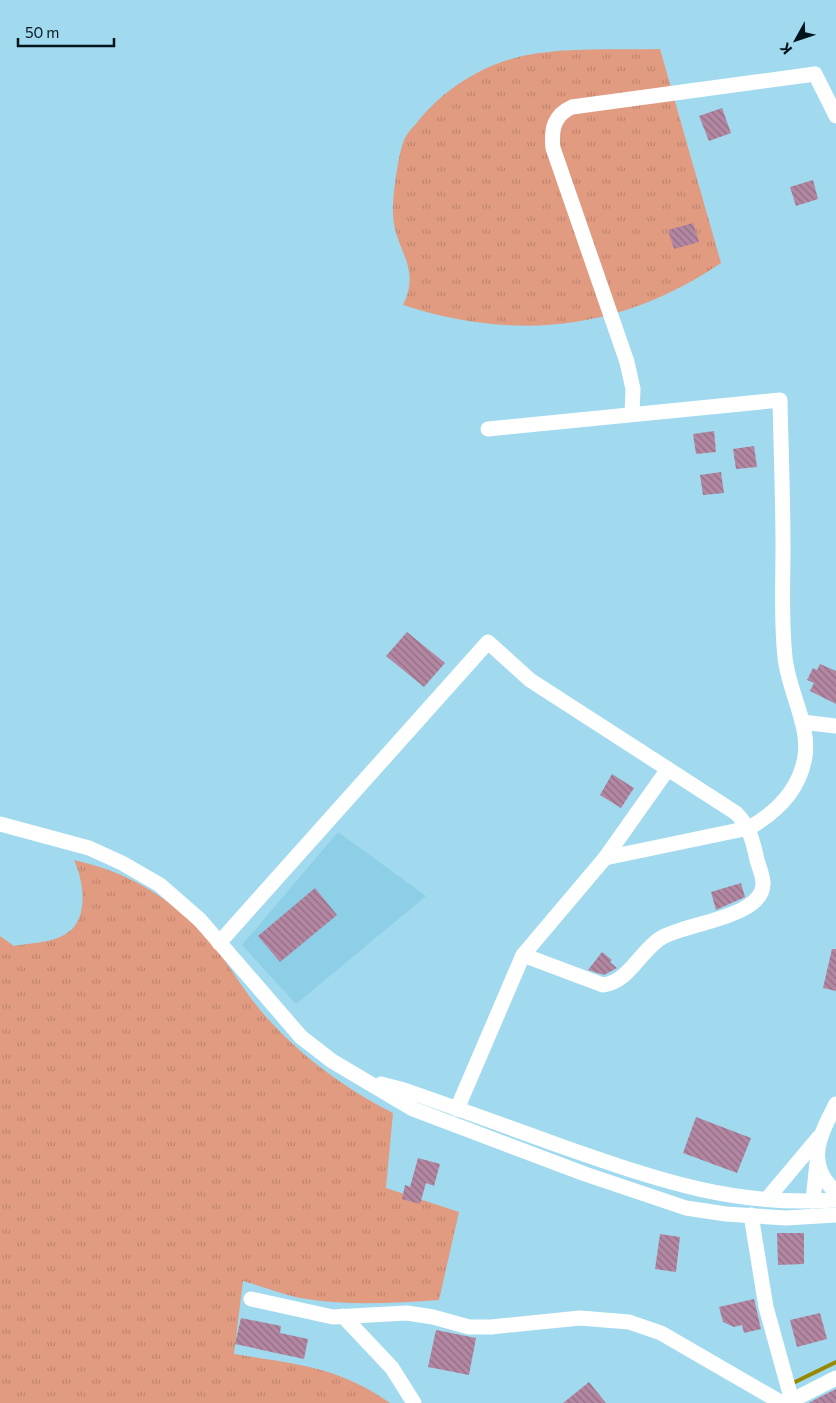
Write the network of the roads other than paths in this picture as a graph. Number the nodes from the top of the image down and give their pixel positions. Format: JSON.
{"nodes":[{"id":1,"x":836,"y":116,"type":"edge"},
{"id":2,"x":632,"y":414,"type":"junction"},
{"id":3,"x":488,"y":429,"type":"dead end"},
{"id":4,"x":802,"y":722,"type":"junction"},
{"id":5,"x":836,"y":726,"type":"edge"},
{"id":6,"x":668,"y":769,"type":"junction"},
{"id":7,"x":0,"y":824,"type":"edge"},
{"id":8,"x":749,"y":828,"type":"junction"},
{"id":9,"x":605,"y":858,"type":"junction"},
{"id":10,"x":219,"y":943,"type":"junction"},
{"id":11,"x":523,"y":956,"type":"junction"},
{"id":12,"x":367,"y":1081,"type":"junction"},
{"id":13,"x":836,"y":1104,"type":"edge"},
{"id":14,"x":457,"y":1109,"type":"junction"},
{"id":15,"x":820,"y":1136,"type":"junction"},
{"id":16,"x":818,"y":1159,"type":"junction"},
{"id":17,"x":836,"y":1192,"type":"edge"},
{"id":18,"x":767,"y":1199,"type":"junction"},
{"id":19,"x":836,"y":1200,"type":"edge"},
{"id":20,"x":813,"y":1201,"type":"junction"},
{"id":21,"x":836,"y":1214,"type":"edge"},
{"id":22,"x":751,"y":1215,"type":"junction"},
{"id":23,"x":251,"y":1299,"type":"dead end"},
{"id":24,"x":343,"y":1316,"type":"junction"},
{"id":25,"x":836,"y":1378,"type":"edge"},
{"id":26,"x":787,"y":1402,"type":"edge"},
{"id":27,"x":414,"y":1403,"type":"edge"}],
"edges":[{"from":1,"to":2,"type":"street"},
{"from":2,"to":3,"type":"street"},
{"from":2,"to":4,"type":"street"},
{"from":4,"to":5,"type":"street"},
{"from":4,"to":8,"type":"street"},
{"from":6,"to":8,"type":"street"},
{"from":6,"to":9,"type":"street"},
{"from":6,"to":10,"type":"street"},
{"from":7,"to":10,"type":"street"},
{"from":8,"to":9,"type":"street"},
{"from":8,"to":11,"type":"street"},
{"from":9,"to":11,"type":"street"},
{"from":10,"to":12,"type":"street"},
{"from":11,"to":14,"type":"street"},
{"from":12,"to":14,"type":"street"},
{"from":12,"to":22,"type":"street"},
{"from":13,"to":15,"type":"street"},
{"from":14,"to":18,"type":"street"},
{"from":15,"to":16,"type":"street"},
{"from":15,"to":18,"type":"street"},
{"from":16,"to":17,"type":"street"},
{"from":16,"to":20,"type":"street"},
{"from":18,"to":20,"type":"street"},
{"from":19,"to":20,"type":"street"},
{"from":21,"to":22,"type":"street"},
{"from":22,"to":26,"type":"street"},
{"from":23,"to":24,"type":"street"},
{"from":24,"to":26,"type":"street"},
{"from":24,"to":27,"type":"street"},
{"from":25,"to":26,"type":"street"}]}
